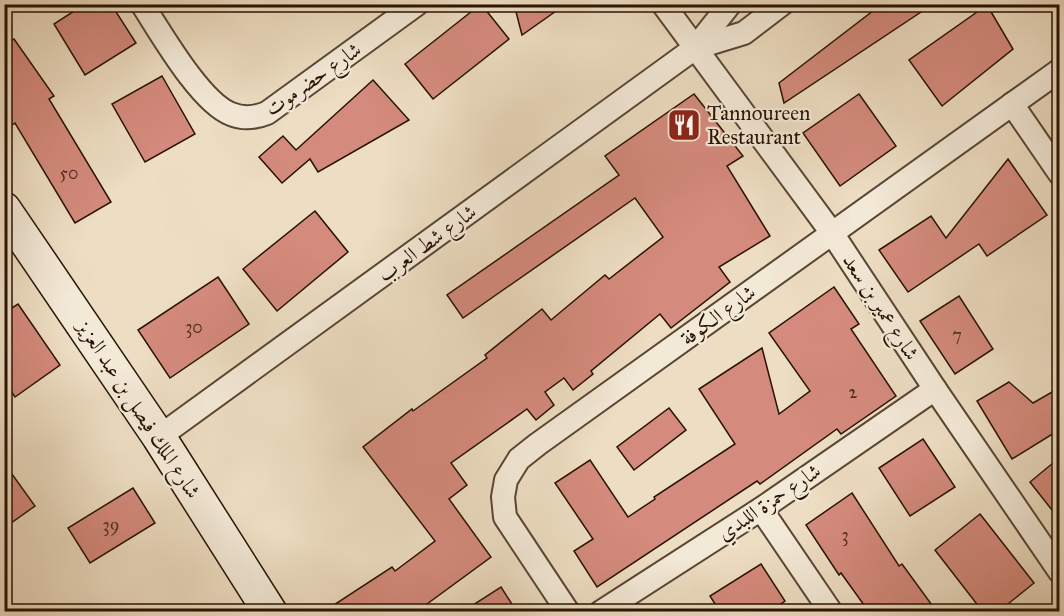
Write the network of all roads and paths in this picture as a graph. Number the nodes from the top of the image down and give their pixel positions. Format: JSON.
{"nodes":[{"id":1,"x":142,"y":4,"type":"edge"},
{"id":2,"x":417,"y":4,"type":"edge"},
{"id":3,"x":663,"y":4,"type":"edge"},
{"id":4,"x":730,"y":4,"type":"edge"},
{"id":5,"x":782,"y":4,"type":"edge"},
{"id":6,"x":391,"y":12,"type":"edge"},
{"id":7,"x":695,"y":48,"type":"junction"},
{"id":8,"x":1059,"y":70,"type":"edge"},
{"id":9,"x":1012,"y":104,"type":"junction"},
{"id":10,"x":1059,"y":174,"type":"edge"},
{"id":11,"x":4,"y":209,"type":"edge"},
{"id":12,"x":832,"y":233,"type":"junction"},
{"id":13,"x":935,"y":389,"type":"junction"},
{"id":14,"x":159,"y":437,"type":"junction"},
{"id":15,"x":761,"y":509,"type":"junction"},
{"id":16,"x":1059,"y":572,"type":"edge"},
{"id":17,"x":270,"y":612,"type":"edge"},
{"id":18,"x":568,"y":612,"type":"edge"},
{"id":19,"x":601,"y":612,"type":"edge"},
{"id":20,"x":831,"y":612,"type":"edge"}],
"edges":[{"from":1,"to":6,"type":"street","name":"شارع حضرموت"},
{"from":2,"to":6,"type":"street","name":"شارع حضرموت"},
{"from":3,"to":7,"type":"street","name":"شارع عمير بن سعد"},
{"from":4,"to":7,"type":"street","name":"شارع شط العرب"},
{"from":5,"to":7,"type":"street","name":"شارع شط العرب"},
{"from":7,"to":12,"type":"street","name":"شارع عمير بن سعد"},
{"from":7,"to":14,"type":"street","name":"شارع شط العرب"},
{"from":8,"to":9,"type":"street","name":"شارع الكوفة"},
{"from":9,"to":10,"type":"street"},
{"from":9,"to":12,"type":"street","name":"شارع الكوفة"},
{"from":11,"to":14,"type":"main road","name":"شارع الملك فيصل بن عبد العزيز"},
{"from":12,"to":13,"type":"street","name":"شارع عمير بن سعد"},
{"from":12,"to":18,"type":"street","name":"شارع الكوفة"},
{"from":13,"to":15,"type":"street","name":"شارع حمزة اللبدي"},
{"from":13,"to":16,"type":"street","name":"شارع عمير بن سعد"},
{"from":14,"to":17,"type":"main road","name":"شارع الملك فيصل بن عبد العزيز"},
{"from":15,"to":19,"type":"street","name":"شارع حمزة اللبدي"},
{"from":15,"to":20,"type":"street"}]}
